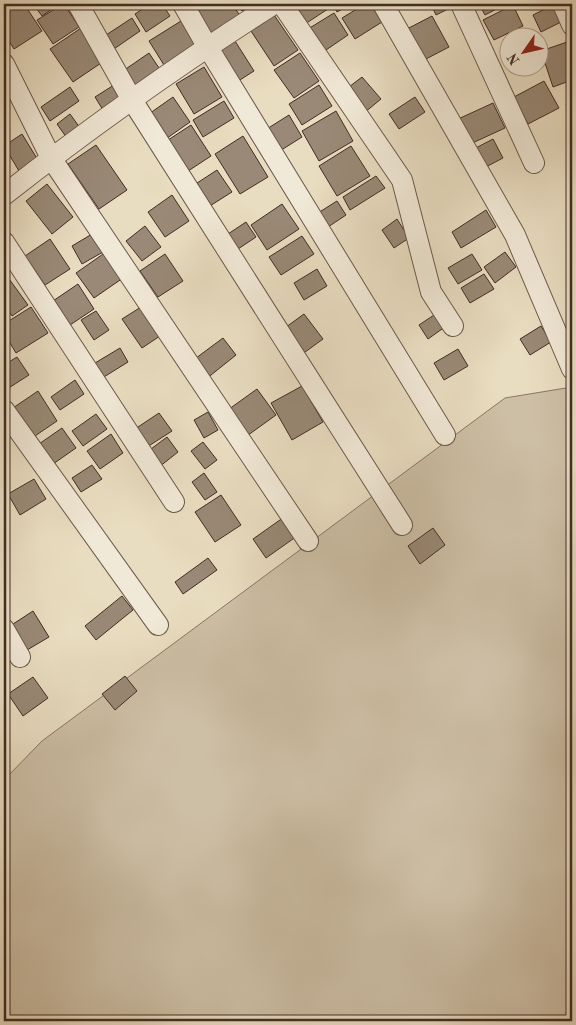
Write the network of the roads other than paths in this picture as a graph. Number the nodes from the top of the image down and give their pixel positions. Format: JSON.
{"nodes":[{"id":1,"x":78,"y":4,"type":"edge"},
{"id":2,"x":183,"y":4,"type":"edge"},
{"id":3,"x":274,"y":4,"type":"edge"},
{"id":4,"x":282,"y":4,"type":"edge"},
{"id":5,"x":383,"y":4,"type":"edge"},
{"id":6,"x":461,"y":4,"type":"edge"},
{"id":7,"x":563,"y":4,"type":"edge"},
{"id":8,"x":572,"y":25,"type":"edge"},
{"id":9,"x":207,"y":46,"type":"junction"},
{"id":10,"x":4,"y":64,"type":"edge"},
{"id":11,"x":132,"y":100,"type":"junction"},
{"id":12,"x":51,"y":158,"type":"junction"},
{"id":13,"x":534,"y":164,"type":"dead end"},
{"id":14,"x":4,"y":195,"type":"edge"},
{"id":15,"x":4,"y":242,"type":"edge"},
{"id":16,"x":454,"y":326,"type":"dead end"},
{"id":17,"x":572,"y":369,"type":"edge"},
{"id":18,"x":4,"y":410,"type":"edge"},
{"id":19,"x":445,"y":435,"type":"dead end"},
{"id":20,"x":174,"y":502,"type":"dead end"},
{"id":21,"x":402,"y":525,"type":"dead end"},
{"id":22,"x":308,"y":541,"type":"dead end"},
{"id":23,"x":158,"y":625,"type":"dead end"},
{"id":24,"x":4,"y":629,"type":"edge"},
{"id":25,"x":20,"y":657,"type":"dead end"}],
"edges":[{"from":1,"to":11,"type":"street"},
{"from":2,"to":9,"type":"street"},
{"from":3,"to":9,"type":"street"},
{"from":4,"to":16,"type":"street"},
{"from":5,"to":17,"type":"street"},
{"from":6,"to":13,"type":"street"},
{"from":7,"to":8,"type":"street"},
{"from":9,"to":11,"type":"street"},
{"from":9,"to":19,"type":"street"},
{"from":10,"to":12,"type":"street"},
{"from":11,"to":12,"type":"street"},
{"from":11,"to":21,"type":"street"},
{"from":12,"to":14,"type":"street"},
{"from":12,"to":22,"type":"street"},
{"from":15,"to":20,"type":"street"},
{"from":18,"to":23,"type":"street"},
{"from":24,"to":25,"type":"street"}]}
